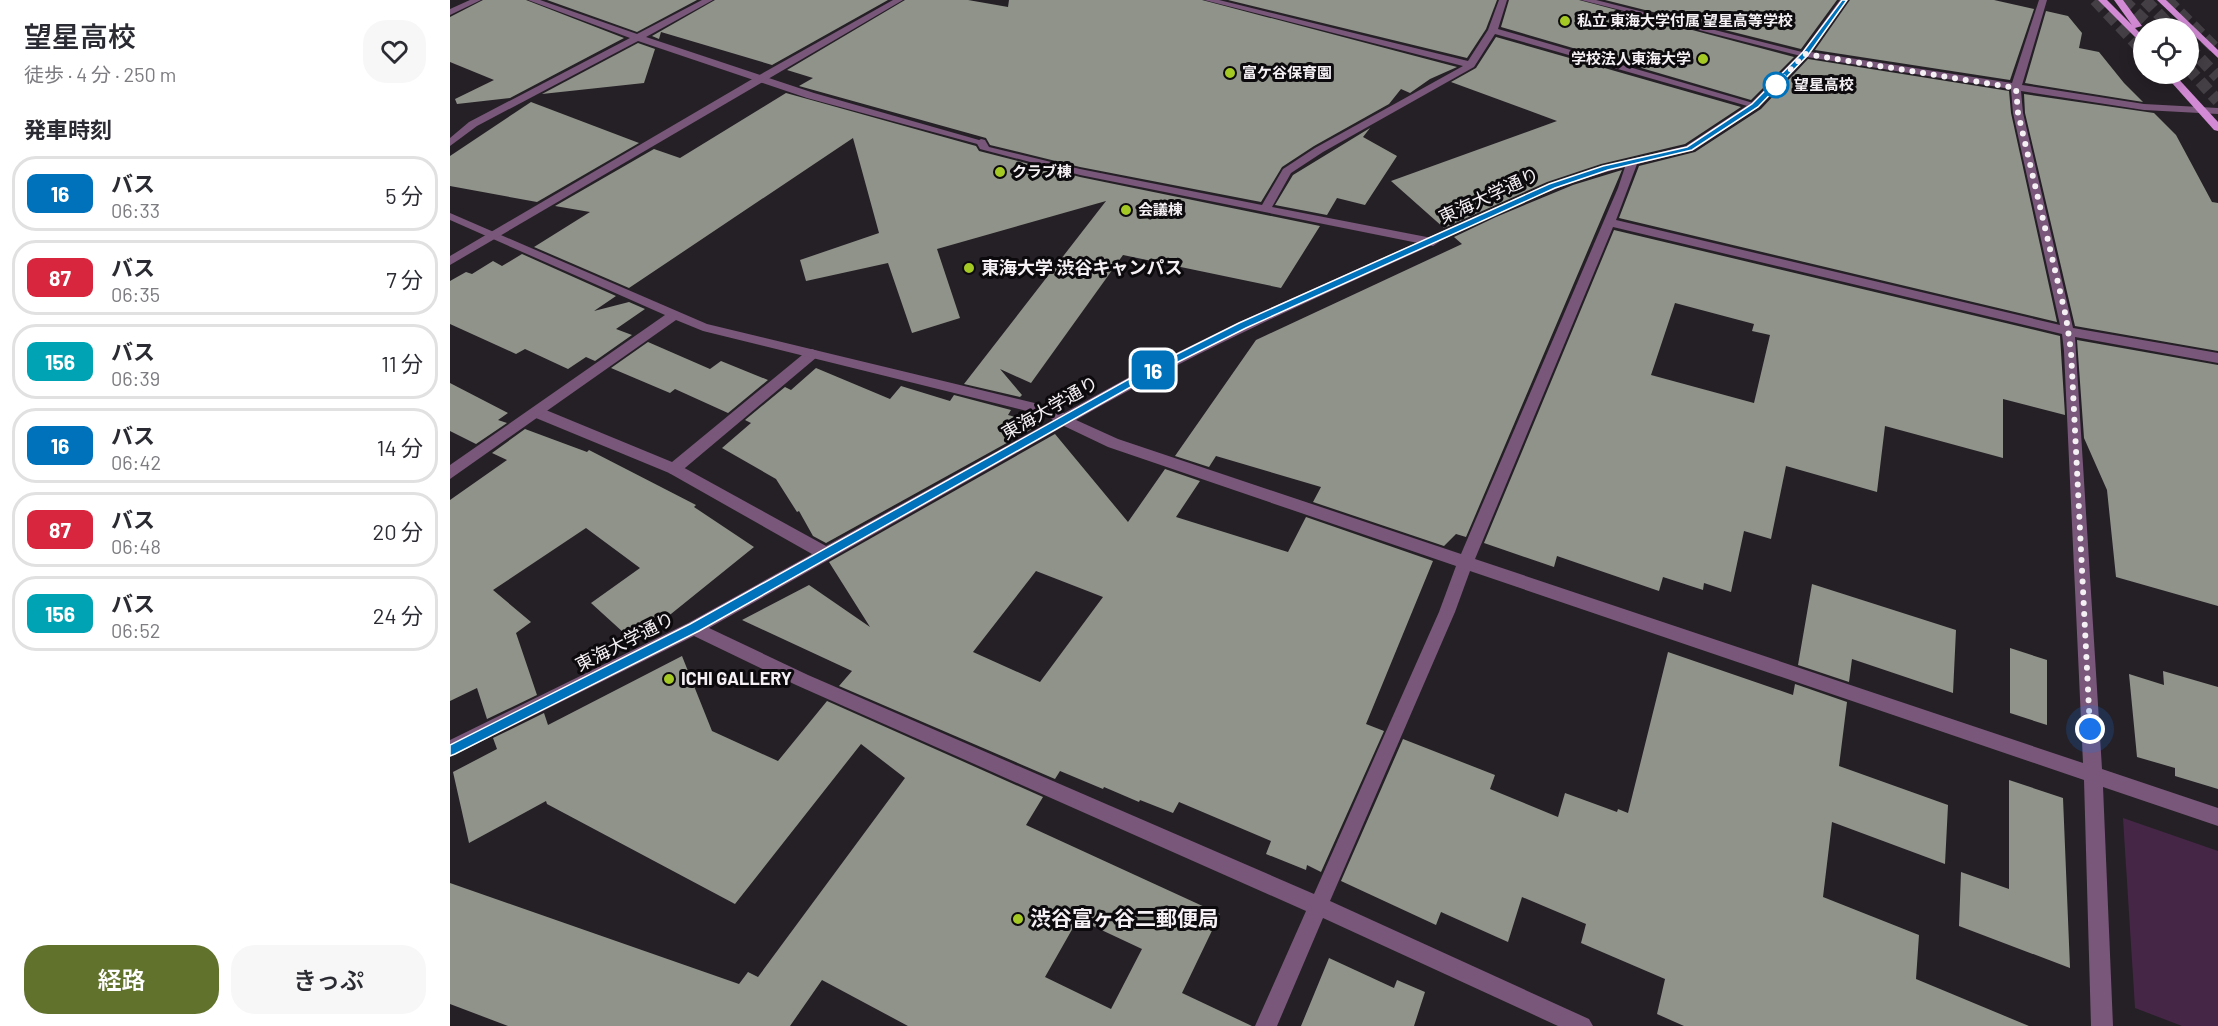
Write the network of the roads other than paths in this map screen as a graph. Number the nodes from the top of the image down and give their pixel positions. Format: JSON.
{"nodes":[{"id":1,"x":477,"y":0,"type":"edge"},
{"id":2,"x":532,"y":0,"type":"edge"},
{"id":3,"x":709,"y":0,"type":"edge"},
{"id":4,"x":898,"y":0,"type":"edge"},
{"id":5,"x":1208,"y":0,"type":"edge"},
{"id":6,"x":1503,"y":0,"type":"edge"},
{"id":7,"x":1585,"y":0,"type":"edge"},
{"id":8,"x":1844,"y":0,"type":"edge"},
{"id":9,"x":2043,"y":0,"type":"edge"},
{"id":10,"x":2102,"y":0,"type":"edge"},
{"id":11,"x":2118,"y":0,"type":"edge"},
{"id":12,"x":2161,"y":0,"type":"edge"},
{"id":13,"x":450,"y":12,"type":"edge"},
{"id":14,"x":2133,"y":20,"type":"edge"},
{"id":15,"x":1492,"y":30,"type":"junction"},
{"id":16,"x":2133,"y":33,"type":"edge"},
{"id":17,"x":638,"y":38,"type":"junction"},
{"id":18,"x":1805,"y":54,"type":"junction"},
{"id":19,"x":2218,"y":56,"type":"edge"},
{"id":20,"x":1471,"y":65,"type":"junction"},
{"id":21,"x":757,"y":80,"type":"junction"},
{"id":22,"x":2178,"y":84,"type":"edge"},
{"id":23,"x":2016,"y":88,"type":"junction"},
{"id":24,"x":1755,"y":105,"type":"junction"},
{"id":25,"x":2202,"y":111,"type":"junction"},
{"id":26,"x":2218,"y":111,"type":"edge"},
{"id":27,"x":2218,"y":128,"type":"edge"},
{"id":28,"x":450,"y":143,"type":"edge"},
{"id":29,"x":1632,"y":163,"type":"junction"},
{"id":30,"x":1266,"y":208,"type":"junction"},
{"id":31,"x":450,"y":216,"type":"edge"},
{"id":32,"x":1610,"y":222,"type":"junction"},
{"id":33,"x":494,"y":236,"type":"junction"},
{"id":34,"x":1433,"y":242,"type":"junction"},
{"id":35,"x":450,"y":261,"type":"edge"},
{"id":36,"x":674,"y":315,"type":"junction"},
{"id":37,"x":2068,"y":332,"type":"junction"},
{"id":38,"x":812,"y":354,"type":"junction"},
{"id":39,"x":2218,"y":358,"type":"edge"},
{"id":40,"x":536,"y":412,"type":"junction"},
{"id":41,"x":1065,"y":421,"type":"junction"},
{"id":42,"x":674,"y":469,"type":"junction"},
{"id":43,"x":450,"y":473,"type":"edge"},
{"id":44,"x":826,"y":554,"type":"junction"},
{"id":45,"x":1464,"y":563,"type":"junction"},
{"id":46,"x":694,"y":628,"type":"junction"},
{"id":47,"x":450,"y":749,"type":"edge"},
{"id":48,"x":2093,"y":773,"type":"junction"},
{"id":49,"x":2218,"y":817,"type":"edge"},
{"id":50,"x":1319,"y":906,"type":"junction"},
{"id":51,"x":1266,"y":1026,"type":"edge"},
{"id":52,"x":1582,"y":1026,"type":"edge"},
{"id":53,"x":2102,"y":1026,"type":"edge"}],
"edges":[{"from":1,"to":13,"type":"street"},
{"from":2,"to":17,"type":"street"},
{"from":3,"to":17,"type":"street"},
{"from":4,"to":21,"type":"street"},
{"from":5,"to":20,"type":"street"},
{"from":6,"to":15,"type":"street"},
{"from":7,"to":18,"type":"street"},
{"from":8,"to":18,"type":"street","name":"東海大学通り"},
{"from":9,"to":23,"type":"street"},
{"from":10,"to":16,"type":"main road"},
{"from":11,"to":14,"type":"main road"},
{"from":12,"to":19,"type":"main road"},
{"from":15,"to":20,"type":"street"},
{"from":15,"to":24,"type":"street"},
{"from":17,"to":21,"type":"street"},
{"from":17,"to":28,"type":"street"},
{"from":18,"to":23,"type":"street"},
{"from":18,"to":24,"type":"street","name":"東海大学通り"},
{"from":20,"to":30,"type":"street"},
{"from":21,"to":30,"type":"street"},
{"from":21,"to":33,"type":"street"},
{"from":22,"to":25,"type":"main road"},
{"from":23,"to":25,"type":"street"},
{"from":23,"to":37,"type":"street"},
{"from":24,"to":29,"type":"street","name":"東海大学通り"},
{"from":25,"to":26,"type":"street"},
{"from":25,"to":27,"type":"main road"},
{"from":29,"to":32,"type":"street"},
{"from":29,"to":34,"type":"street","name":"東海大学通り"},
{"from":30,"to":34,"type":"street"},
{"from":31,"to":33,"type":"street"},
{"from":32,"to":37,"type":"street"},
{"from":32,"to":45,"type":"street"},
{"from":33,"to":35,"type":"street"},
{"from":33,"to":36,"type":"street"},
{"from":34,"to":41,"type":"street","name":"東海大学通り"},
{"from":36,"to":38,"type":"street"},
{"from":36,"to":40,"type":"street"},
{"from":37,"to":39,"type":"street"},
{"from":37,"to":48,"type":"street"},
{"from":38,"to":41,"type":"street"},
{"from":38,"to":42,"type":"street"},
{"from":40,"to":42,"type":"street"},
{"from":40,"to":43,"type":"street"},
{"from":41,"to":44,"type":"street","name":"東海大学通り"},
{"from":41,"to":45,"type":"street"},
{"from":42,"to":44,"type":"street"},
{"from":44,"to":46,"type":"street","name":"東海大学通り"},
{"from":45,"to":48,"type":"street"},
{"from":45,"to":50,"type":"street"},
{"from":46,"to":47,"type":"street","name":"東海大学通り"},
{"from":46,"to":50,"type":"street"},
{"from":48,"to":49,"type":"street"},
{"from":48,"to":53,"type":"street"},
{"from":50,"to":51,"type":"street"},
{"from":50,"to":52,"type":"street"}]}
